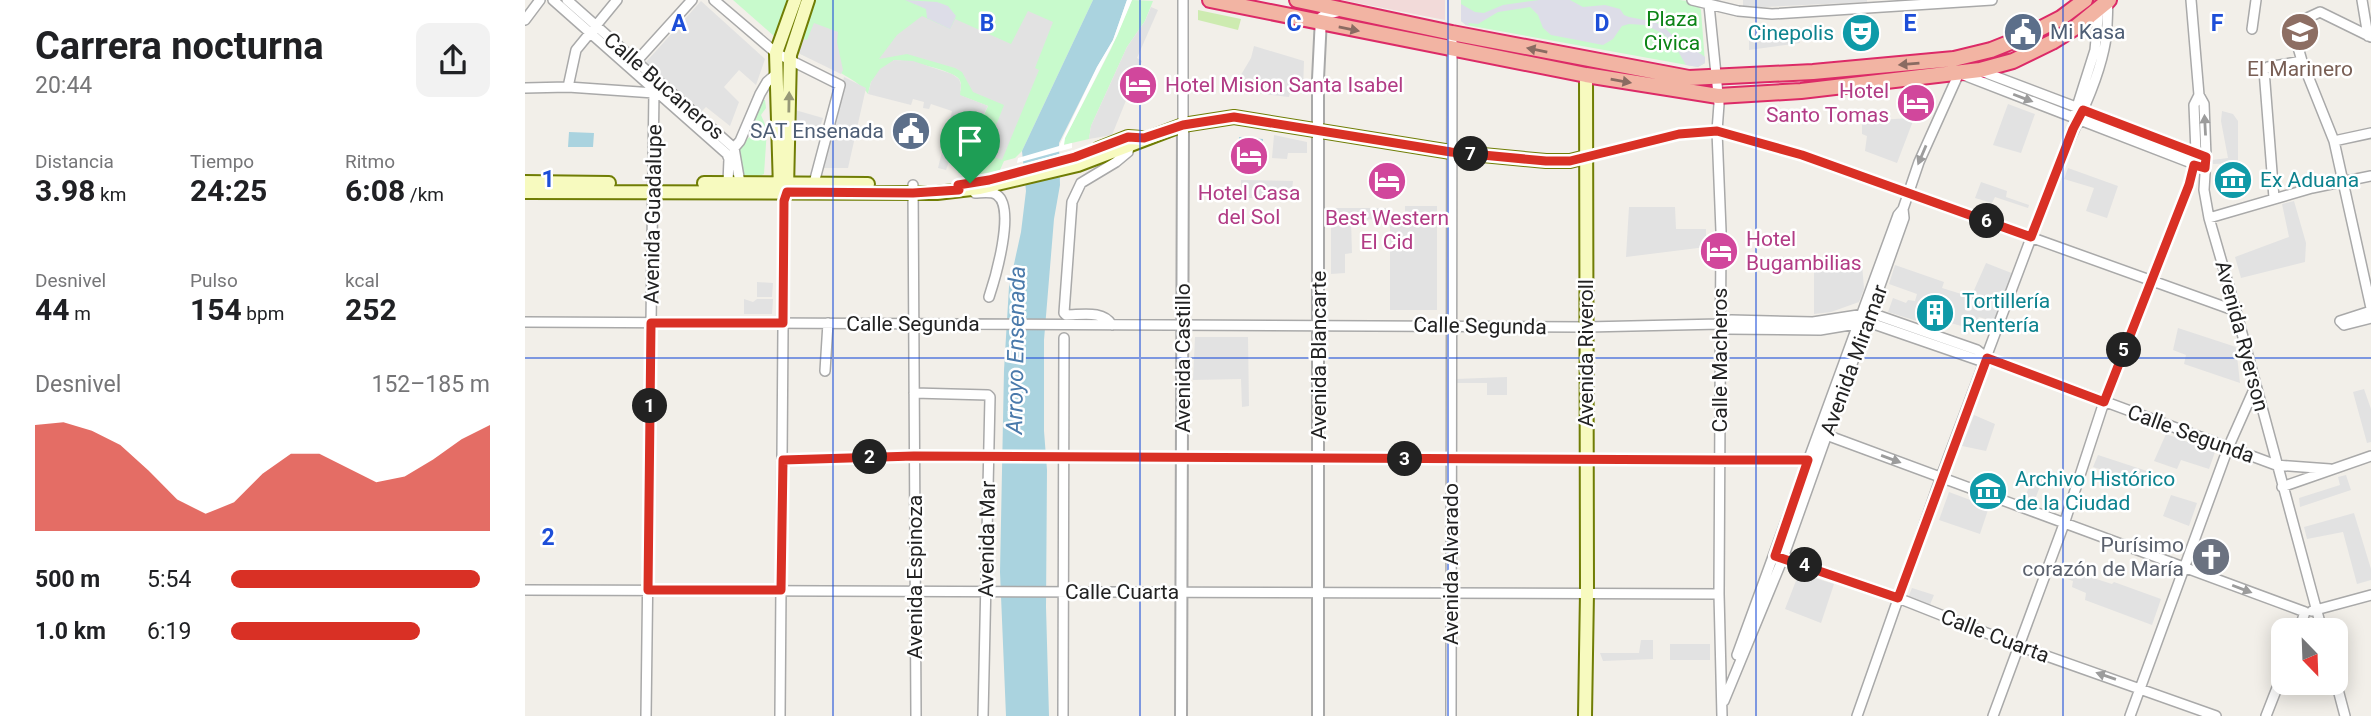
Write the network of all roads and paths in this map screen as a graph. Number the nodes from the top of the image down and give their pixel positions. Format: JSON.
{"nodes":[{"id":1,"x":540,"y":0,"type":"edge"},
{"id":2,"x":553,"y":0,"type":"edge"},
{"id":3,"x":567,"y":0,"type":"edge"},
{"id":4,"x":617,"y":0,"type":"edge"},
{"id":5,"x":692,"y":0,"type":"edge"},
{"id":6,"x":714,"y":0,"type":"edge"},
{"id":7,"x":795,"y":0,"type":"edge"},
{"id":8,"x":808,"y":0,"type":"edge"},
{"id":9,"x":1183,"y":0,"type":"edge"},
{"id":10,"x":1210,"y":0,"type":"edge"},
{"id":11,"x":1297,"y":0,"type":"edge"},
{"id":12,"x":1692,"y":0,"type":"edge"},
{"id":13,"x":1992,"y":0,"type":"edge"},
{"id":14,"x":2085,"y":0,"type":"edge"},
{"id":15,"x":2191,"y":0,"type":"edge"},
{"id":16,"x":2256,"y":0,"type":"edge"},
{"id":17,"x":2316,"y":0,"type":"edge"},
{"id":18,"x":2362,"y":0,"type":"edge"},
{"id":19,"x":2104,"y":2,"type":"edge"},
{"id":20,"x":1709,"y":5,"type":"junction"},
{"id":21,"x":1343,"y":10,"type":"junction"},
{"id":22,"x":2320,"y":12,"type":"junction"},
{"id":23,"x":525,"y":21,"type":"edge"},
{"id":24,"x":1320,"y":23,"type":"junction"},
{"id":25,"x":592,"y":28,"type":"junction"},
{"id":26,"x":2252,"y":29,"type":"dead end"},
{"id":27,"x":2370,"y":36,"type":"edge"},
{"id":28,"x":1452,"y":41,"type":"junction"},
{"id":29,"x":776,"y":53,"type":"junction"},
{"id":30,"x":1971,"y":55,"type":"junction"},
{"id":31,"x":789,"y":61,"type":"junction"},
{"id":32,"x":2302,"y":61,"type":"junction"},
{"id":33,"x":633,"y":65,"type":"junction"},
{"id":34,"x":1957,"y":66,"type":"junction"},
{"id":35,"x":1980,"y":70,"type":"junction"},
{"id":36,"x":775,"y":75,"type":"junction"},
{"id":37,"x":1586,"y":75,"type":"junction"},
{"id":38,"x":1717,"y":77,"type":"junction"},
{"id":39,"x":661,"y":81,"type":"junction"},
{"id":40,"x":568,"y":87,"type":"junction"},
{"id":41,"x":525,"y":88,"type":"edge"},
{"id":42,"x":654,"y":91,"type":"junction"},
{"id":43,"x":760,"y":94,"type":"junction"},
{"id":44,"x":2199,"y":95,"type":"junction"},
{"id":45,"x":1718,"y":96,"type":"junction"},
{"id":46,"x":776,"y":100,"type":"junction"},
{"id":47,"x":2078,"y":114,"type":"junction"},
{"id":48,"x":1183,"y":125,"type":"junction"},
{"id":49,"x":1317,"y":131,"type":"junction"},
{"id":50,"x":1717,"y":131,"type":"junction"},
{"id":51,"x":2371,"y":133,"type":"edge"},
{"id":52,"x":1129,"y":141,"type":"junction"},
{"id":53,"x":2334,"y":141,"type":"junction"},
{"id":54,"x":734,"y":148,"type":"junction"},
{"id":55,"x":1451,"y":152,"type":"junction"},
{"id":56,"x":2196,"y":152,"type":"junction"},
{"id":57,"x":1586,"y":157,"type":"junction"},
{"id":58,"x":2206,"y":157,"type":"junction"},
{"id":59,"x":2194,"y":165,"type":"junction"},
{"id":60,"x":2205,"y":168,"type":"junction"},
{"id":61,"x":2371,"y":176,"type":"edge"},
{"id":62,"x":525,"y":181,"type":"edge"},
{"id":63,"x":2344,"y":181,"type":"junction"},
{"id":64,"x":734,"y":183,"type":"junction"},
{"id":65,"x":814,"y":183,"type":"junction"},
{"id":66,"x":1000,"y":185,"type":"junction"},
{"id":67,"x":958,"y":187,"type":"junction"},
{"id":68,"x":653,"y":188,"type":"junction"},
{"id":69,"x":913,"y":189,"type":"junction"},
{"id":70,"x":784,"y":190,"type":"junction"},
{"id":71,"x":525,"y":192,"type":"edge"},
{"id":72,"x":1908,"y":193,"type":"junction"},
{"id":73,"x":2274,"y":198,"type":"junction"},
{"id":74,"x":2209,"y":218,"type":"junction"},
{"id":75,"x":2031,"y":237,"type":"junction"},
{"id":76,"x":2368,"y":275,"type":"edge"},
{"id":77,"x":2151,"y":281,"type":"junction"},
{"id":78,"x":989,"y":297,"type":"dead end"},
{"id":79,"x":2371,"y":309,"type":"edge"},
{"id":80,"x":2236,"y":311,"type":"junction"},
{"id":81,"x":1866,"y":316,"type":"junction"},
{"id":82,"x":2371,"y":318,"type":"edge"},
{"id":83,"x":525,"y":322,"type":"edge"},
{"id":84,"x":651,"y":323,"type":"junction"},
{"id":85,"x":783,"y":323,"type":"junction"},
{"id":86,"x":828,"y":323,"type":"junction"},
{"id":87,"x":1857,"y":323,"type":"junction"},
{"id":88,"x":915,"y":324,"type":"junction"},
{"id":89,"x":1725,"y":324,"type":"junction"},
{"id":90,"x":1108,"y":325,"type":"junction"},
{"id":91,"x":1183,"y":325,"type":"junction"},
{"id":92,"x":1319,"y":325,"type":"junction"},
{"id":93,"x":1452,"y":325,"type":"junction"},
{"id":94,"x":1587,"y":327,"type":"junction"},
{"id":95,"x":1064,"y":338,"type":"dead end"},
{"id":96,"x":1987,"y":358,"type":"junction"},
{"id":97,"x":825,"y":371,"type":"dead end"},
{"id":98,"x":2256,"y":385,"type":"junction"},
{"id":99,"x":914,"y":393,"type":"junction"},
{"id":100,"x":2104,"y":402,"type":"junction"},
{"id":101,"x":1823,"y":433,"type":"junction"},
{"id":102,"x":2228,"y":447,"type":"junction"},
{"id":103,"x":914,"y":456,"type":"junction"},
{"id":104,"x":2371,"y":456,"type":"edge"},
{"id":105,"x":991,"y":458,"type":"junction"},
{"id":106,"x":1059,"y":458,"type":"junction"},
{"id":107,"x":1182,"y":458,"type":"junction"},
{"id":108,"x":1319,"y":459,"type":"junction"},
{"id":109,"x":1451,"y":459,"type":"junction"},
{"id":110,"x":1586,"y":459,"type":"junction"},
{"id":111,"x":783,"y":460,"type":"junction"},
{"id":112,"x":1719,"y":460,"type":"junction"},
{"id":113,"x":1812,"y":460,"type":"junction"},
{"id":114,"x":2276,"y":465,"type":"junction"},
{"id":115,"x":2329,"y":470,"type":"junction"},
{"id":116,"x":1941,"y":477,"type":"junction"},
{"id":117,"x":2282,"y":486,"type":"junction"},
{"id":118,"x":2064,"y":524,"type":"junction"},
{"id":119,"x":1779,"y":557,"type":"junction"},
{"id":120,"x":2184,"y":567,"type":"junction"},
{"id":121,"x":525,"y":590,"type":"edge"},
{"id":122,"x":648,"y":590,"type":"junction"},
{"id":123,"x":781,"y":590,"type":"junction"},
{"id":124,"x":916,"y":591,"type":"junction"},
{"id":125,"x":991,"y":591,"type":"junction"},
{"id":126,"x":1319,"y":591,"type":"junction"},
{"id":127,"x":1059,"y":592,"type":"junction"},
{"id":128,"x":1182,"y":592,"type":"junction"},
{"id":129,"x":1587,"y":592,"type":"junction"},
{"id":130,"x":1451,"y":593,"type":"junction"},
{"id":131,"x":1719,"y":594,"type":"junction"},
{"id":132,"x":2371,"y":595,"type":"edge"},
{"id":133,"x":1898,"y":598,"type":"junction"},
{"id":134,"x":2317,"y":609,"type":"junction"},
{"id":135,"x":2305,"y":612,"type":"junction"},
{"id":136,"x":2303,"y":618,"type":"edge"},
{"id":137,"x":2319,"y":618,"type":"edge"},
{"id":138,"x":2019,"y":646,"type":"junction"},
{"id":139,"x":1720,"y":652,"type":"junction"},
{"id":140,"x":1740,"y":655,"type":"junction"},
{"id":141,"x":2140,"y":688,"type":"junction"},
{"id":142,"x":2274,"y":695,"type":"edge"},
{"id":143,"x":2339,"y":695,"type":"edge"},
{"id":144,"x":1722,"y":705,"type":"junction"},
{"id":145,"x":646,"y":716,"type":"edge"},
{"id":146,"x":780,"y":716,"type":"edge"},
{"id":147,"x":916,"y":716,"type":"edge"},
{"id":148,"x":983,"y":716,"type":"edge"},
{"id":149,"x":1063,"y":716,"type":"edge"},
{"id":150,"x":1181,"y":716,"type":"edge"},
{"id":151,"x":1318,"y":716,"type":"edge"},
{"id":152,"x":1451,"y":716,"type":"edge"},
{"id":153,"x":1585,"y":716,"type":"edge"},
{"id":154,"x":1722,"y":716,"type":"edge"},
{"id":155,"x":1857,"y":716,"type":"edge"},
{"id":156,"x":1993,"y":716,"type":"edge"},
{"id":157,"x":2130,"y":716,"type":"edge"},
{"id":158,"x":2216,"y":716,"type":"edge"},
{"id":159,"x":2266,"y":716,"type":"edge"},
{"id":160,"x":2345,"y":716,"type":"edge"}],
"edges":[{"from":1,"to":23,"type":"street"},
{"from":2,"to":25,"type":"street","name":"Calle Bucaneros"},
{"from":3,"to":25,"type":"street","name":"Calle Bucaneros"},
{"from":4,"to":25,"type":"street"},
{"from":5,"to":33,"type":"street"},
{"from":6,"to":29,"type":"street"},
{"from":7,"to":29,"type":"main road"},
{"from":8,"to":31,"type":"main road"},
{"from":9,"to":48,"type":"street","name":"Avenida Castillo"},
{"from":10,"to":24,"type":"highway"},
{"from":11,"to":21,"type":"highway"},
{"from":12,"to":20,"type":"street"},
{"from":13,"to":20,"type":"street"},
{"from":14,"to":30,"type":"highway"},
{"from":15,"to":44,"type":"street"},
{"from":16,"to":26,"type":"street"},
{"from":17,"to":22,"type":"street"},
{"from":18,"to":27,"type":"street"},
{"from":19,"to":35,"type":"highway"},
{"from":19,"to":47,"type":"street"},
{"from":20,"to":38,"type":"street","name":"Calle Macheros"},
{"from":21,"to":24,"type":"street"},
{"from":21,"to":28,"type":"highway"},
{"from":22,"to":27,"type":"street"},
{"from":22,"to":32,"type":"street"},
{"from":24,"to":28,"type":"highway","one_way":true},
{"from":24,"to":49,"type":"street","name":"Avenida Blancarte"},
{"from":25,"to":33,"type":"street","name":"Calle Bucaneros"},
{"from":25,"to":40,"type":"street"},
{"from":28,"to":37,"type":"highway"},
{"from":38,"to":28,"type":"highway","one_way":true},
{"from":28,"to":55,"type":"street","name":"Avenida Alvarado"},
{"from":29,"to":31,"type":"street"},
{"from":29,"to":36,"type":"main road"},
{"from":30,"to":34,"type":"highway"},
{"from":30,"to":35,"type":"street"},
{"from":31,"to":65,"type":"street"},
{"from":70,"to":31,"type":"main road","one_way":true},
{"from":32,"to":53,"type":"street"},
{"from":32,"to":73,"type":"street"},
{"from":33,"to":39,"type":"street","name":"Calle Bucaneros"},
{"from":33,"to":42,"type":"street","name":"Calle Bucaneros"},
{"from":34,"to":35,"type":"highway"},
{"from":34,"to":38,"type":"highway","one_way":true},
{"from":34,"to":45,"type":"highway"},
{"from":34,"to":47,"type":"street","one_way":true},
{"from":34,"to":72,"type":"street","name":"Avenida Miramar","one_way":true},
{"from":35,"to":47,"type":"street"},
{"from":36,"to":43,"type":"street"},
{"from":36,"to":46,"type":"main road"},
{"from":37,"to":45,"type":"highway","one_way":true},
{"from":37,"to":57,"type":"main road","name":"Avenida Riveroll"},
{"from":38,"to":45,"type":"street","name":"Calle Macheros"},
{"from":39,"to":42,"type":"street"},
{"from":39,"to":54,"type":"street","name":"Calle Bucaneros"},
{"from":40,"to":41,"type":"street"},
{"from":40,"to":42,"type":"street"},
{"from":42,"to":64,"type":"street","name":"Calle Bucaneros"},
{"from":42,"to":68,"type":"street","name":"Avenida Guadalupe"},
{"from":43,"to":46,"type":"street"},
{"from":43,"to":54,"type":"street"},
{"from":44,"to":56,"type":"street"},
{"from":58,"to":44,"type":"street","name":"Avenida Ryerson","one_way":true},
{"from":45,"to":50,"type":"street","name":"Calle Macheros"},
{"from":46,"to":70,"type":"main road"},
{"from":47,"to":56,"type":"street"},
{"from":47,"to":59,"type":"street"},
{"from":47,"to":75,"type":"street"},
{"from":48,"to":49,"type":"main road"},
{"from":48,"to":52,"type":"main road"},
{"from":48,"to":91,"type":"street","name":"Avenida Castillo"},
{"from":49,"to":55,"type":"main road"},
{"from":49,"to":92,"type":"street","name":"Avenida Blancarte"},
{"from":50,"to":57,"type":"street"},
{"from":50,"to":72,"type":"street"},
{"from":50,"to":89,"type":"street","name":"Calle Macheros"},
{"from":51,"to":53,"type":"street"},
{"from":52,"to":66,"type":"main road"},
{"from":52,"to":90,"type":"street"},
{"from":53,"to":63,"type":"street"},
{"from":54,"to":64,"type":"street","name":"Calle Bucaneros"},
{"from":55,"to":57,"type":"main road"},
{"from":55,"to":93,"type":"street","name":"Avenida Alvarado"},
{"from":56,"to":58,"type":"street"},
{"from":56,"to":59,"type":"street"},
{"from":57,"to":94,"type":"main road","name":"Avenida Riveroll"},
{"from":58,"to":60,"type":"street","name":"Avenida Ryerson"},
{"from":59,"to":60,"type":"street"},
{"from":59,"to":77,"type":"street"},
{"from":60,"to":74,"type":"street","name":"Avenida Ryerson"},
{"from":61,"to":63,"type":"street"},
{"from":62,"to":68,"type":"main road"},
{"from":63,"to":73,"type":"street"},
{"from":63,"to":76,"type":"street"},
{"from":64,"to":68,"type":"main road"},
{"from":64,"to":70,"type":"main road"},
{"from":65,"to":69,"type":"main road"},
{"from":65,"to":70,"type":"main road"},
{"from":66,"to":67,"type":"main road"},
{"from":66,"to":67,"type":"street"},
{"from":66,"to":78,"type":"street"},
{"from":67,"to":69,"type":"main road"},
{"from":68,"to":70,"type":"main road"},
{"from":68,"to":71,"type":"main road"},
{"from":68,"to":84,"type":"street","name":"Avenida Guadalupe"},
{"from":69,"to":70,"type":"main road"},
{"from":69,"to":88,"type":"street","name":"Avenida Espinoza"},
{"from":70,"to":85,"type":"street"},
{"from":72,"to":75,"type":"street"},
{"from":72,"to":81,"type":"street","name":"Avenida Miramar"},
{"from":73,"to":74,"type":"street"},
{"from":74,"to":80,"type":"street","name":"Avenida Ryerson"},
{"from":75,"to":77,"type":"street"},
{"from":75,"to":96,"type":"street"},
{"from":76,"to":79,"type":"street"},
{"from":77,"to":80,"type":"street"},
{"from":77,"to":100,"type":"street"},
{"from":79,"to":82,"type":"street"},
{"from":80,"to":98,"type":"street","name":"Avenida Ryerson"},
{"from":81,"to":87,"type":"street","name":"Calle Segunda"},
{"from":81,"to":89,"type":"street","name":"Calle Segunda"},
{"from":81,"to":96,"type":"street","name":"Calle Segunda"},
{"from":81,"to":101,"type":"street","name":"Avenida Miramar"},
{"from":83,"to":84,"type":"street","name":"Calle Segunda"},
{"from":84,"to":85,"type":"street","name":"Calle Segunda"},
{"from":84,"to":122,"type":"street","name":"Avenida Guadalupe"},
{"from":85,"to":86,"type":"street","name":"Calle Segunda"},
{"from":85,"to":111,"type":"street"},
{"from":86,"to":88,"type":"street","name":"Calle Segunda"},
{"from":86,"to":97,"type":"street"},
{"from":87,"to":89,"type":"street","name":"Calle Segunda"},
{"from":87,"to":101,"type":"street","name":"Avenida Miramar"},
{"from":88,"to":90,"type":"street","name":"Calle Segunda"},
{"from":88,"to":99,"type":"street","name":"Avenida Espinoza"},
{"from":89,"to":94,"type":"street","name":"Calle Segunda"},
{"from":89,"to":112,"type":"street","name":"Calle Macheros"},
{"from":90,"to":91,"type":"street","name":"Calle Segunda"},
{"from":91,"to":92,"type":"street","name":"Calle Segunda"},
{"from":91,"to":107,"type":"street","name":"Avenida Castillo"},
{"from":92,"to":93,"type":"street","name":"Calle Segunda"},
{"from":92,"to":108,"type":"street","name":"Avenida Blancarte"},
{"from":93,"to":94,"type":"street","name":"Calle Segunda"},
{"from":93,"to":109,"type":"street","name":"Avenida Alvarado"},
{"from":94,"to":110,"type":"main road","name":"Avenida Riveroll"},
{"from":95,"to":106,"type":"street"},
{"from":96,"to":100,"type":"street","name":"Calle Segunda"},
{"from":96,"to":116,"type":"street"},
{"from":98,"to":102,"type":"street"},
{"from":98,"to":114,"type":"street","name":"Avenida Ryerson"},
{"from":99,"to":103,"type":"street","name":"Avenida Espinoza"},
{"from":99,"to":105,"type":"street","name":"Avenida Mar"},
{"from":100,"to":102,"type":"street","name":"Calle Segunda"},
{"from":100,"to":118,"type":"street"},
{"from":101,"to":113,"type":"street","name":"Avenida Miramar"},
{"from":101,"to":116,"type":"street","one_way":true},
{"from":102,"to":114,"type":"street","name":"Calle Segunda"},
{"from":102,"to":120,"type":"street"},
{"from":103,"to":105,"type":"street"},
{"from":103,"to":111,"type":"street"},
{"from":103,"to":124,"type":"street","name":"Avenida Espinoza"},
{"from":104,"to":115,"type":"street"},
{"from":105,"to":106,"type":"street"},
{"from":105,"to":125,"type":"street","name":"Avenida Mar"},
{"from":106,"to":107,"type":"street"},
{"from":106,"to":127,"type":"street"},
{"from":107,"to":108,"type":"street"},
{"from":107,"to":128,"type":"street","name":"Avenida Castillo"},
{"from":108,"to":109,"type":"street"},
{"from":108,"to":126,"type":"street","name":"Avenida Blancarte"},
{"from":109,"to":110,"type":"street"},
{"from":109,"to":130,"type":"street","name":"Avenida Alvarado"},
{"from":110,"to":112,"type":"street"},
{"from":110,"to":129,"type":"main road","name":"Avenida Riveroll"},
{"from":111,"to":123,"type":"street"},
{"from":112,"to":113,"type":"street"},
{"from":112,"to":131,"type":"street","name":"Calle Macheros"},
{"from":113,"to":119,"type":"street","name":"Avenida Miramar"},
{"from":114,"to":115,"type":"street","name":"Calle Segunda"},
{"from":114,"to":117,"type":"street","name":"Avenida Ryerson"},
{"from":115,"to":117,"type":"street"},
{"from":116,"to":118,"type":"street"},
{"from":116,"to":133,"type":"street"},
{"from":117,"to":134,"type":"street","name":"Avenida Ryerson"},
{"from":118,"to":120,"type":"street"},
{"from":118,"to":138,"type":"street"},
{"from":119,"to":133,"type":"street","name":"Calle Cuarta"},
{"from":119,"to":140,"type":"street","name":"Avenida Miramar"},
{"from":120,"to":135,"type":"street","one_way":true},
{"from":120,"to":141,"type":"street"},
{"from":121,"to":122,"type":"street","name":"Calle Cuarta"},
{"from":122,"to":123,"type":"street","name":"Calle Cuarta"},
{"from":122,"to":145,"type":"street","name":"Avenida Guadalupe"},
{"from":123,"to":124,"type":"street","name":"Calle Cuarta"},
{"from":123,"to":146,"type":"street"},
{"from":124,"to":125,"type":"street","name":"Calle Cuarta"},
{"from":124,"to":147,"type":"street","name":"Avenida Espinoza"},
{"from":125,"to":127,"type":"street","name":"Calle Cuarta"},
{"from":125,"to":148,"type":"street","name":"Avenida Mar"},
{"from":126,"to":128,"type":"street","name":"Calle Cuarta"},
{"from":126,"to":130,"type":"street","name":"Calle Cuarta"},
{"from":126,"to":151,"type":"street","name":"Avenida Blancarte"},
{"from":127,"to":128,"type":"street","name":"Calle Cuarta"},
{"from":127,"to":149,"type":"street"},
{"from":128,"to":150,"type":"street","name":"Avenida Castillo"},
{"from":129,"to":130,"type":"street","name":"Calle Cuarta"},
{"from":129,"to":131,"type":"street","name":"Calle Cuarta"},
{"from":129,"to":153,"type":"main road","name":"Avenida Riveroll"},
{"from":130,"to":152,"type":"street","name":"Avenida Alvarado"},
{"from":131,"to":139,"type":"street","name":"Calle Macheros"},
{"from":132,"to":134,"type":"street"},
{"from":133,"to":138,"type":"street","name":"Calle Cuarta"},
{"from":133,"to":155,"type":"street"},
{"from":134,"to":135,"type":"street"},
{"from":134,"to":137,"type":"street","name":"Avenida Ryerson"},
{"from":135,"to":136,"type":"street"},
{"from":141,"to":138,"type":"street","name":"Calle Cuarta","one_way":true},
{"from":138,"to":156,"type":"street"},
{"from":139,"to":140,"type":"street"},
{"from":139,"to":144,"type":"street","name":"Calle Macheros"},
{"from":140,"to":144,"type":"street","name":"Avenida Miramar"},
{"from":141,"to":157,"type":"street"},
{"from":141,"to":158,"type":"street","name":"Calle Cuarta"},
{"from":142,"to":159,"type":"street"},
{"from":143,"to":160,"type":"street"},
{"from":144,"to":154,"type":"street","name":"Calle Macheros"}]}
